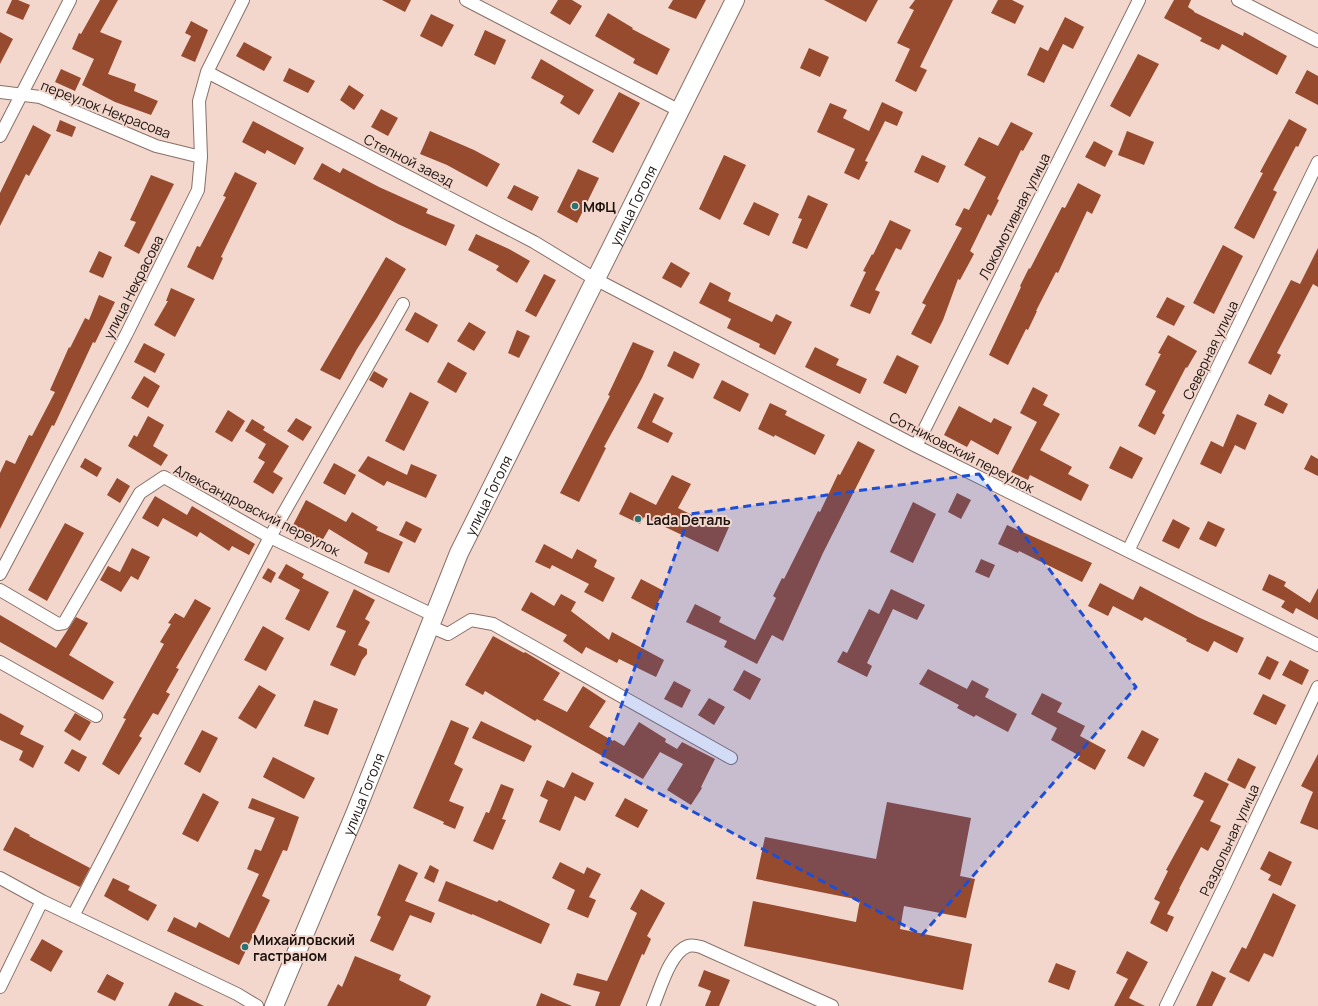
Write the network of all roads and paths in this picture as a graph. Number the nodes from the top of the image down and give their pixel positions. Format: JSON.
{"nodes":[{"id":1,"x":70,"y":0,"type":"edge"},
{"id":2,"x":243,"y":0,"type":"edge"},
{"id":3,"x":466,"y":0,"type":"edge"},
{"id":4,"x":735,"y":0,"type":"edge"},
{"id":5,"x":1139,"y":0,"type":"edge"},
{"id":6,"x":1238,"y":0,"type":"edge"},
{"id":7,"x":1318,"y":41,"type":"edge"},
{"id":8,"x":207,"y":72,"type":"junction"},
{"id":9,"x":0,"y":92,"type":"edge"},
{"id":10,"x":21,"y":96,"type":"junction"},
{"id":11,"x":680,"y":111,"type":"junction"},
{"id":12,"x":0,"y":136,"type":"edge"},
{"id":13,"x":201,"y":157,"type":"junction"},
{"id":14,"x":1318,"y":162,"type":"edge"},
{"id":15,"x":595,"y":279,"type":"junction"},
{"id":16,"x":403,"y":304,"type":"dead end"},
{"id":17,"x":916,"y":446,"type":"junction"},
{"id":18,"x":270,"y":537,"type":"junction"},
{"id":19,"x":1128,"y":551,"type":"junction"},
{"id":20,"x":0,"y":574,"type":"edge"},
{"id":21,"x":0,"y":590,"type":"edge"},
{"id":22,"x":431,"y":620,"type":"junction"},
{"id":23,"x":1318,"y":645,"type":"edge"},
{"id":24,"x":0,"y":662,"type":"edge"},
{"id":25,"x":1318,"y":687,"type":"edge"},
{"id":26,"x":96,"y":716,"type":"dead end"},
{"id":27,"x":731,"y":758,"type":"dead end"},
{"id":28,"x":0,"y":878,"type":"edge"},
{"id":29,"x":42,"y":901,"type":"junction"},
{"id":30,"x":73,"y":916,"type":"junction"},
{"id":31,"x":0,"y":987,"type":"edge"},
{"id":32,"x":257,"y":1006,"type":"edge"},
{"id":33,"x":274,"y":1006,"type":"edge"},
{"id":34,"x":653,"y":1006,"type":"edge"},
{"id":35,"x":832,"y":1006,"type":"edge"},
{"id":36,"x":1166,"y":1006,"type":"edge"}],
"edges":[{"from":1,"to":10,"type":"street"},
{"from":2,"to":8,"type":"street","name":"улица Некрасова"},
{"from":3,"to":11,"type":"street"},
{"from":4,"to":11,"type":"main road","name":"улица Гоголя"},
{"from":5,"to":17,"type":"street","name":"Локомотивная улица"},
{"from":6,"to":7,"type":"street"},
{"from":8,"to":13,"type":"street","name":"улица Некрасова"},
{"from":8,"to":15,"type":"street","name":"Степной заезд"},
{"from":9,"to":10,"type":"street","name":"переулок Некрасова"},
{"from":10,"to":12,"type":"street"},
{"from":10,"to":13,"type":"street","name":"переулок Некрасова"},
{"from":11,"to":15,"type":"main road","name":"улица Гоголя"},
{"from":13,"to":20,"type":"street","name":"улица Некрасова"},
{"from":14,"to":19,"type":"street","name":"Северная улица"},
{"from":15,"to":17,"type":"street","name":"Сотниковский переулок"},
{"from":15,"to":22,"type":"main road","name":"улица Гоголя"},
{"from":16,"to":18,"type":"street"},
{"from":17,"to":19,"type":"street","name":"Сотниковский переулок"},
{"from":18,"to":21,"type":"street","name":"Александровский переулок"},
{"from":18,"to":22,"type":"street","name":"Александровский переулок"},
{"from":18,"to":30,"type":"street"},
{"from":19,"to":23,"type":"street","name":"Сотниковский переулок"},
{"from":22,"to":27,"type":"street","name":"Александровский переулок"},
{"from":22,"to":33,"type":"main road","name":"улица Гоголя"},
{"from":24,"to":26,"type":"street"},
{"from":25,"to":36,"type":"street","name":"Раздольная улица"},
{"from":28,"to":29,"type":"street"},
{"from":29,"to":30,"type":"street"},
{"from":29,"to":31,"type":"street"},
{"from":30,"to":32,"type":"street"},
{"from":34,"to":35,"type":"street"}]}
